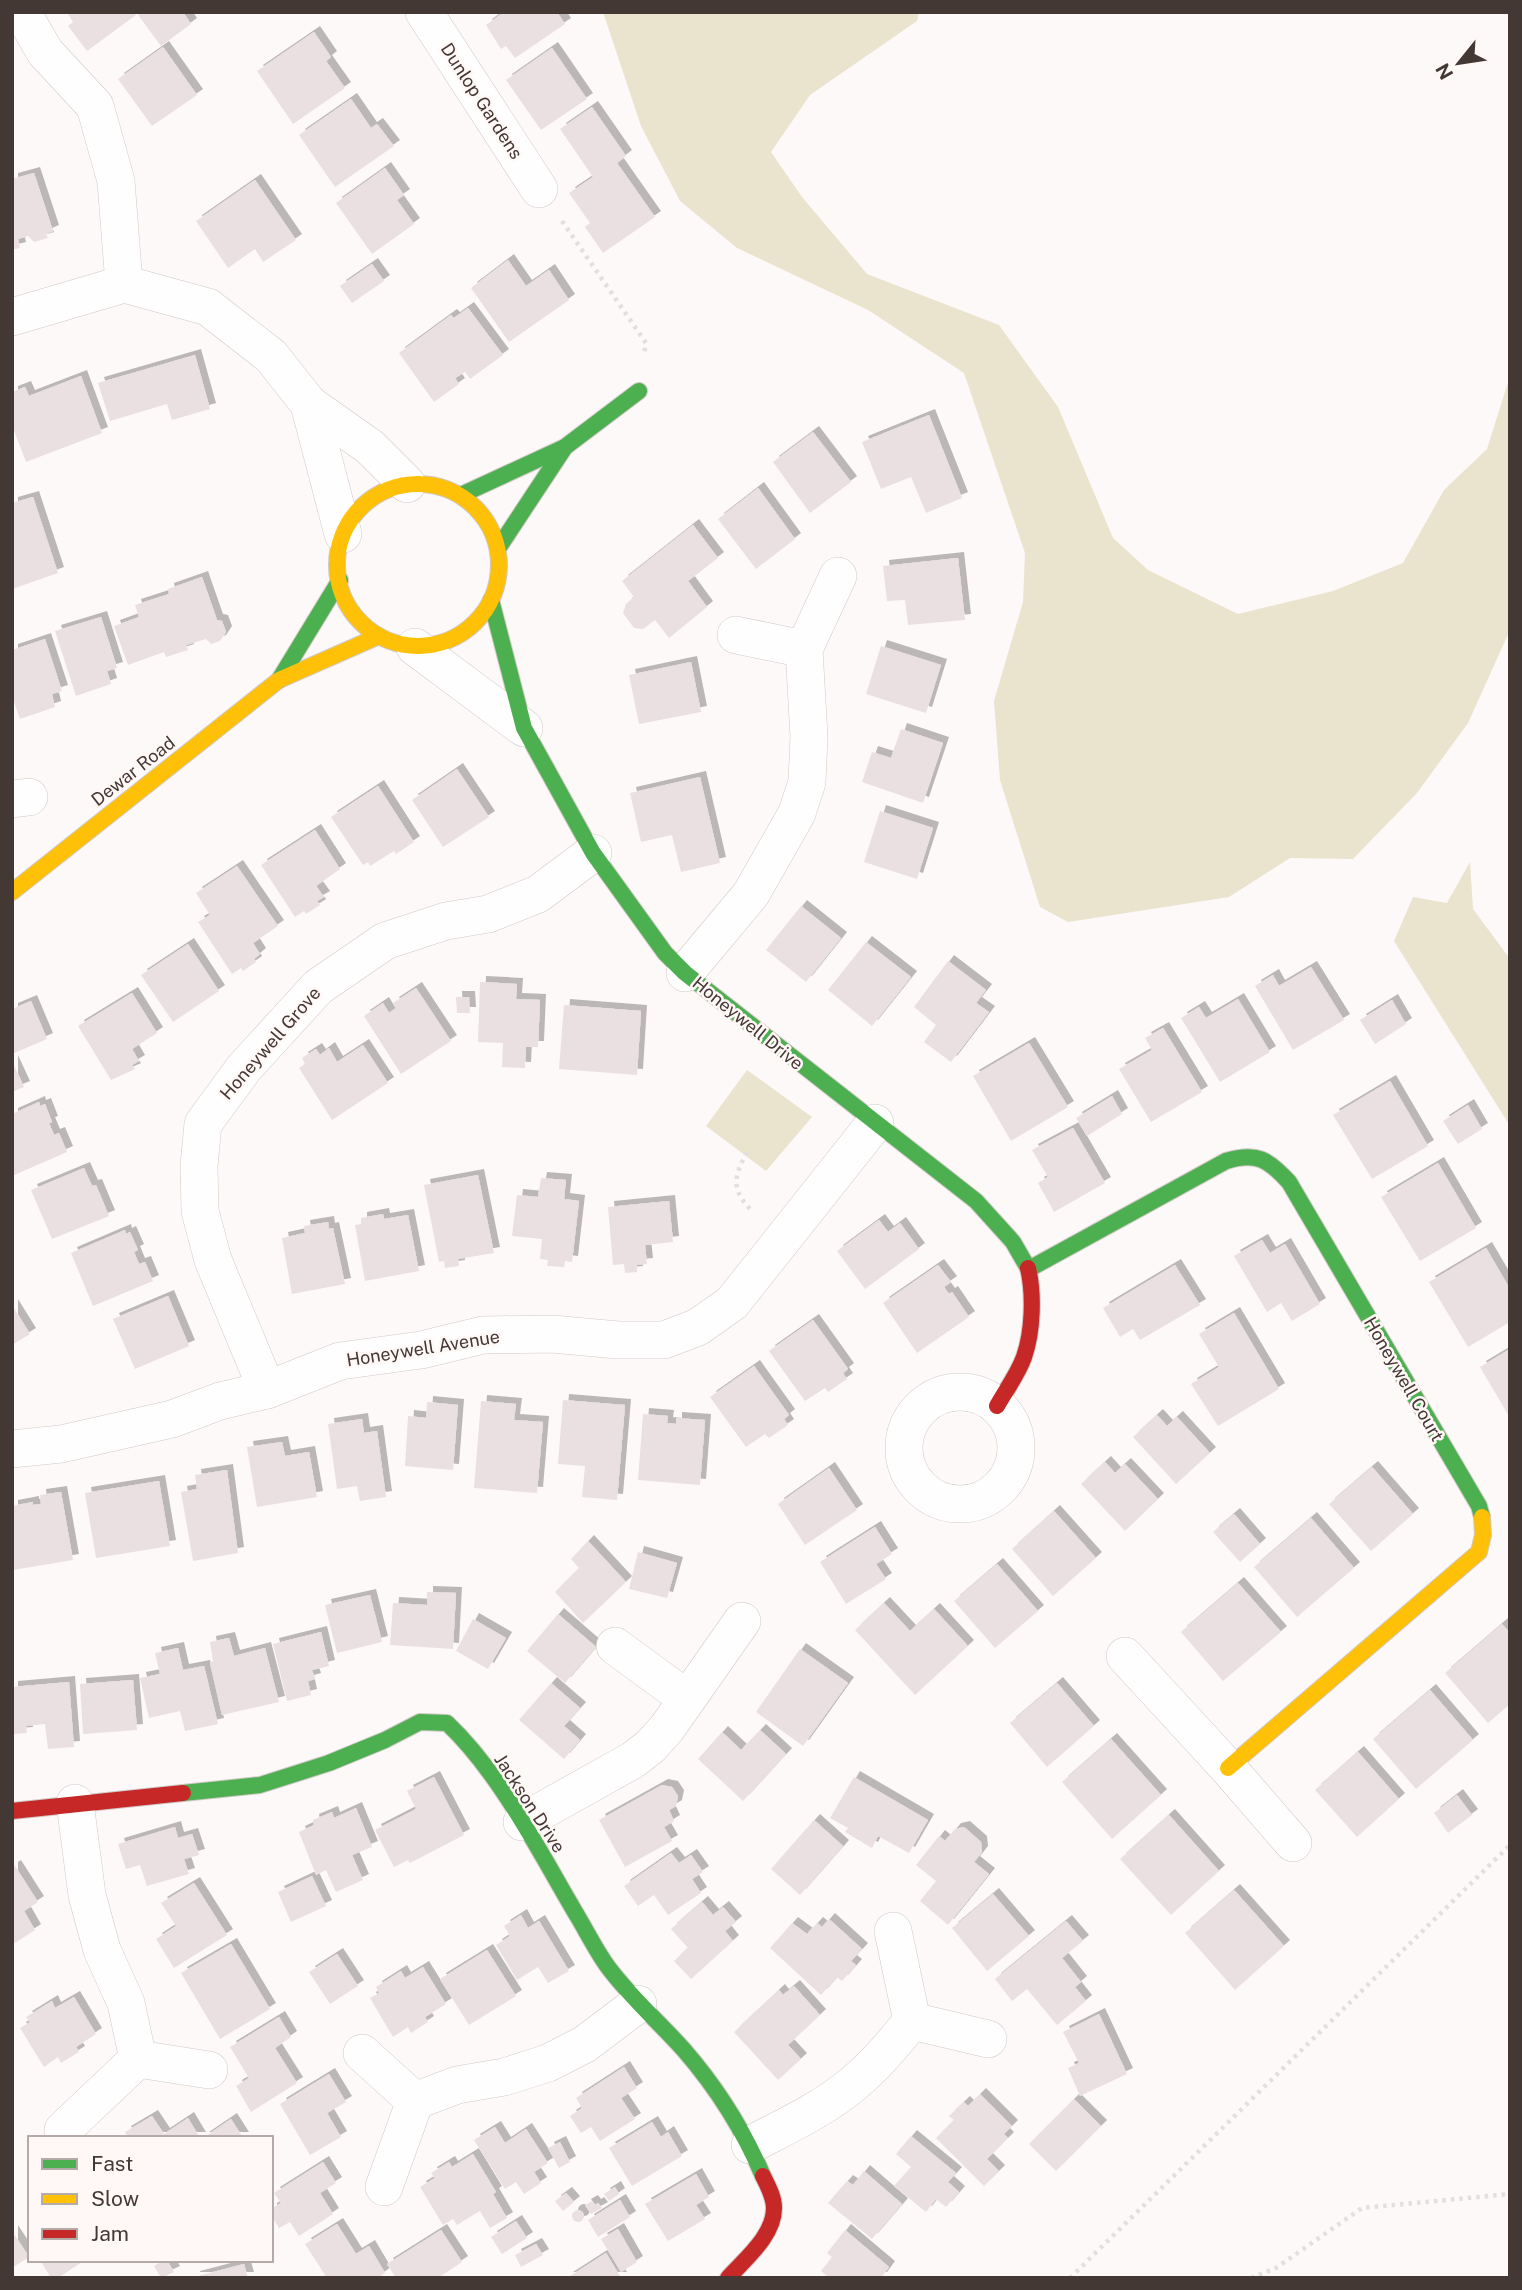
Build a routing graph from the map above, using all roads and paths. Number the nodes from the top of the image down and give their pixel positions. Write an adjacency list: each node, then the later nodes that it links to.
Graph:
1 (22, 12): 4 (street)
2 (424, 12): 3 (street, Dunlop Gardens)
3 (539, 189): 6 (path)
4 (124, 284): 5 (street); 7 (street)
5 (12, 317)
6 (639, 391): 8 (street)
7 (309, 404): 9 (street); 11 (street)
8 (565, 447): 10 (street); 12 (street)
9 (407, 484): 10 (street); 11 (street)
10 (461, 495): 12 (street)
11 (343, 534): 14 (street)
12 (499, 547): 15 (street)
13 (838, 576): 19 (street)
14 (340, 580): 17 (street); 20 (street, Dewar Road)
15 (491, 600): 18 (street); 21 (street, Honeywell Drive)
16 (736, 635): 19 (street)
17 (379, 636): 18 (street); 20 (street, Dewar Road)
18 (415, 647): 21 (street, Honeywell Drive)
19 (804, 649): 24 (street)
20 (279, 680): 23 (street, Dewar Road)
21 (524, 728): 22 (street, Honeywell Drive)
22 (593, 853): 24 (street, Honeywell Drive); 29 (street, Honeywell Grove)
23 (12, 892)
24 (685, 973): 25 (street, Honeywell Drive)
25 (875, 1123): 27 (street, Honeywell Avenue); 28 (street, Honeywell Drive)
26 (747, 1152): 27 (path)
27 (786, 1237): 29 (street, Honeywell Avenue)
28 (1028, 1269): 30 (street); 36 (street, Honeywell Court)
29 (267, 1390): 31 (street, Honeywell Avenue)
30 (997, 1406)
31 (12, 1449)
32 (742, 1621): 35 (street)
33 (615, 1646): 35 (street)
34 (1125, 1656): 36 (street)
35 (686, 1698): 39 (street)
36 (1228, 1768): 40 (street)
37 (75, 1803): 38 (street, Jackson Drive); 39 (street, Jackson Drive); 47 (street)
38 (12, 1811)
39 (522, 1822): 43 (street, Jackson Drive)
40 (1293, 1843)
41 (1510, 1845): 55 (path)
42 (893, 1931): 44 (street)
43 (638, 2004): 49 (street); 51 (street, Jackson Drive)
44 (912, 2021): 45 (street); 51 (street)
45 (988, 2039)
46 (362, 2053): 49 (street)
47 (138, 2059): 48 (street); 50 (street)
48 (209, 2070)
49 (415, 2101): 52 (street)
50 (63, 2130)
51 (750, 2145): 54 (street, Jackson Drive)
52 (384, 2187)
53 (1510, 2194): 56 (path)
54 (728, 2278)
55 (1070, 2278)
56 (1251, 2278)

